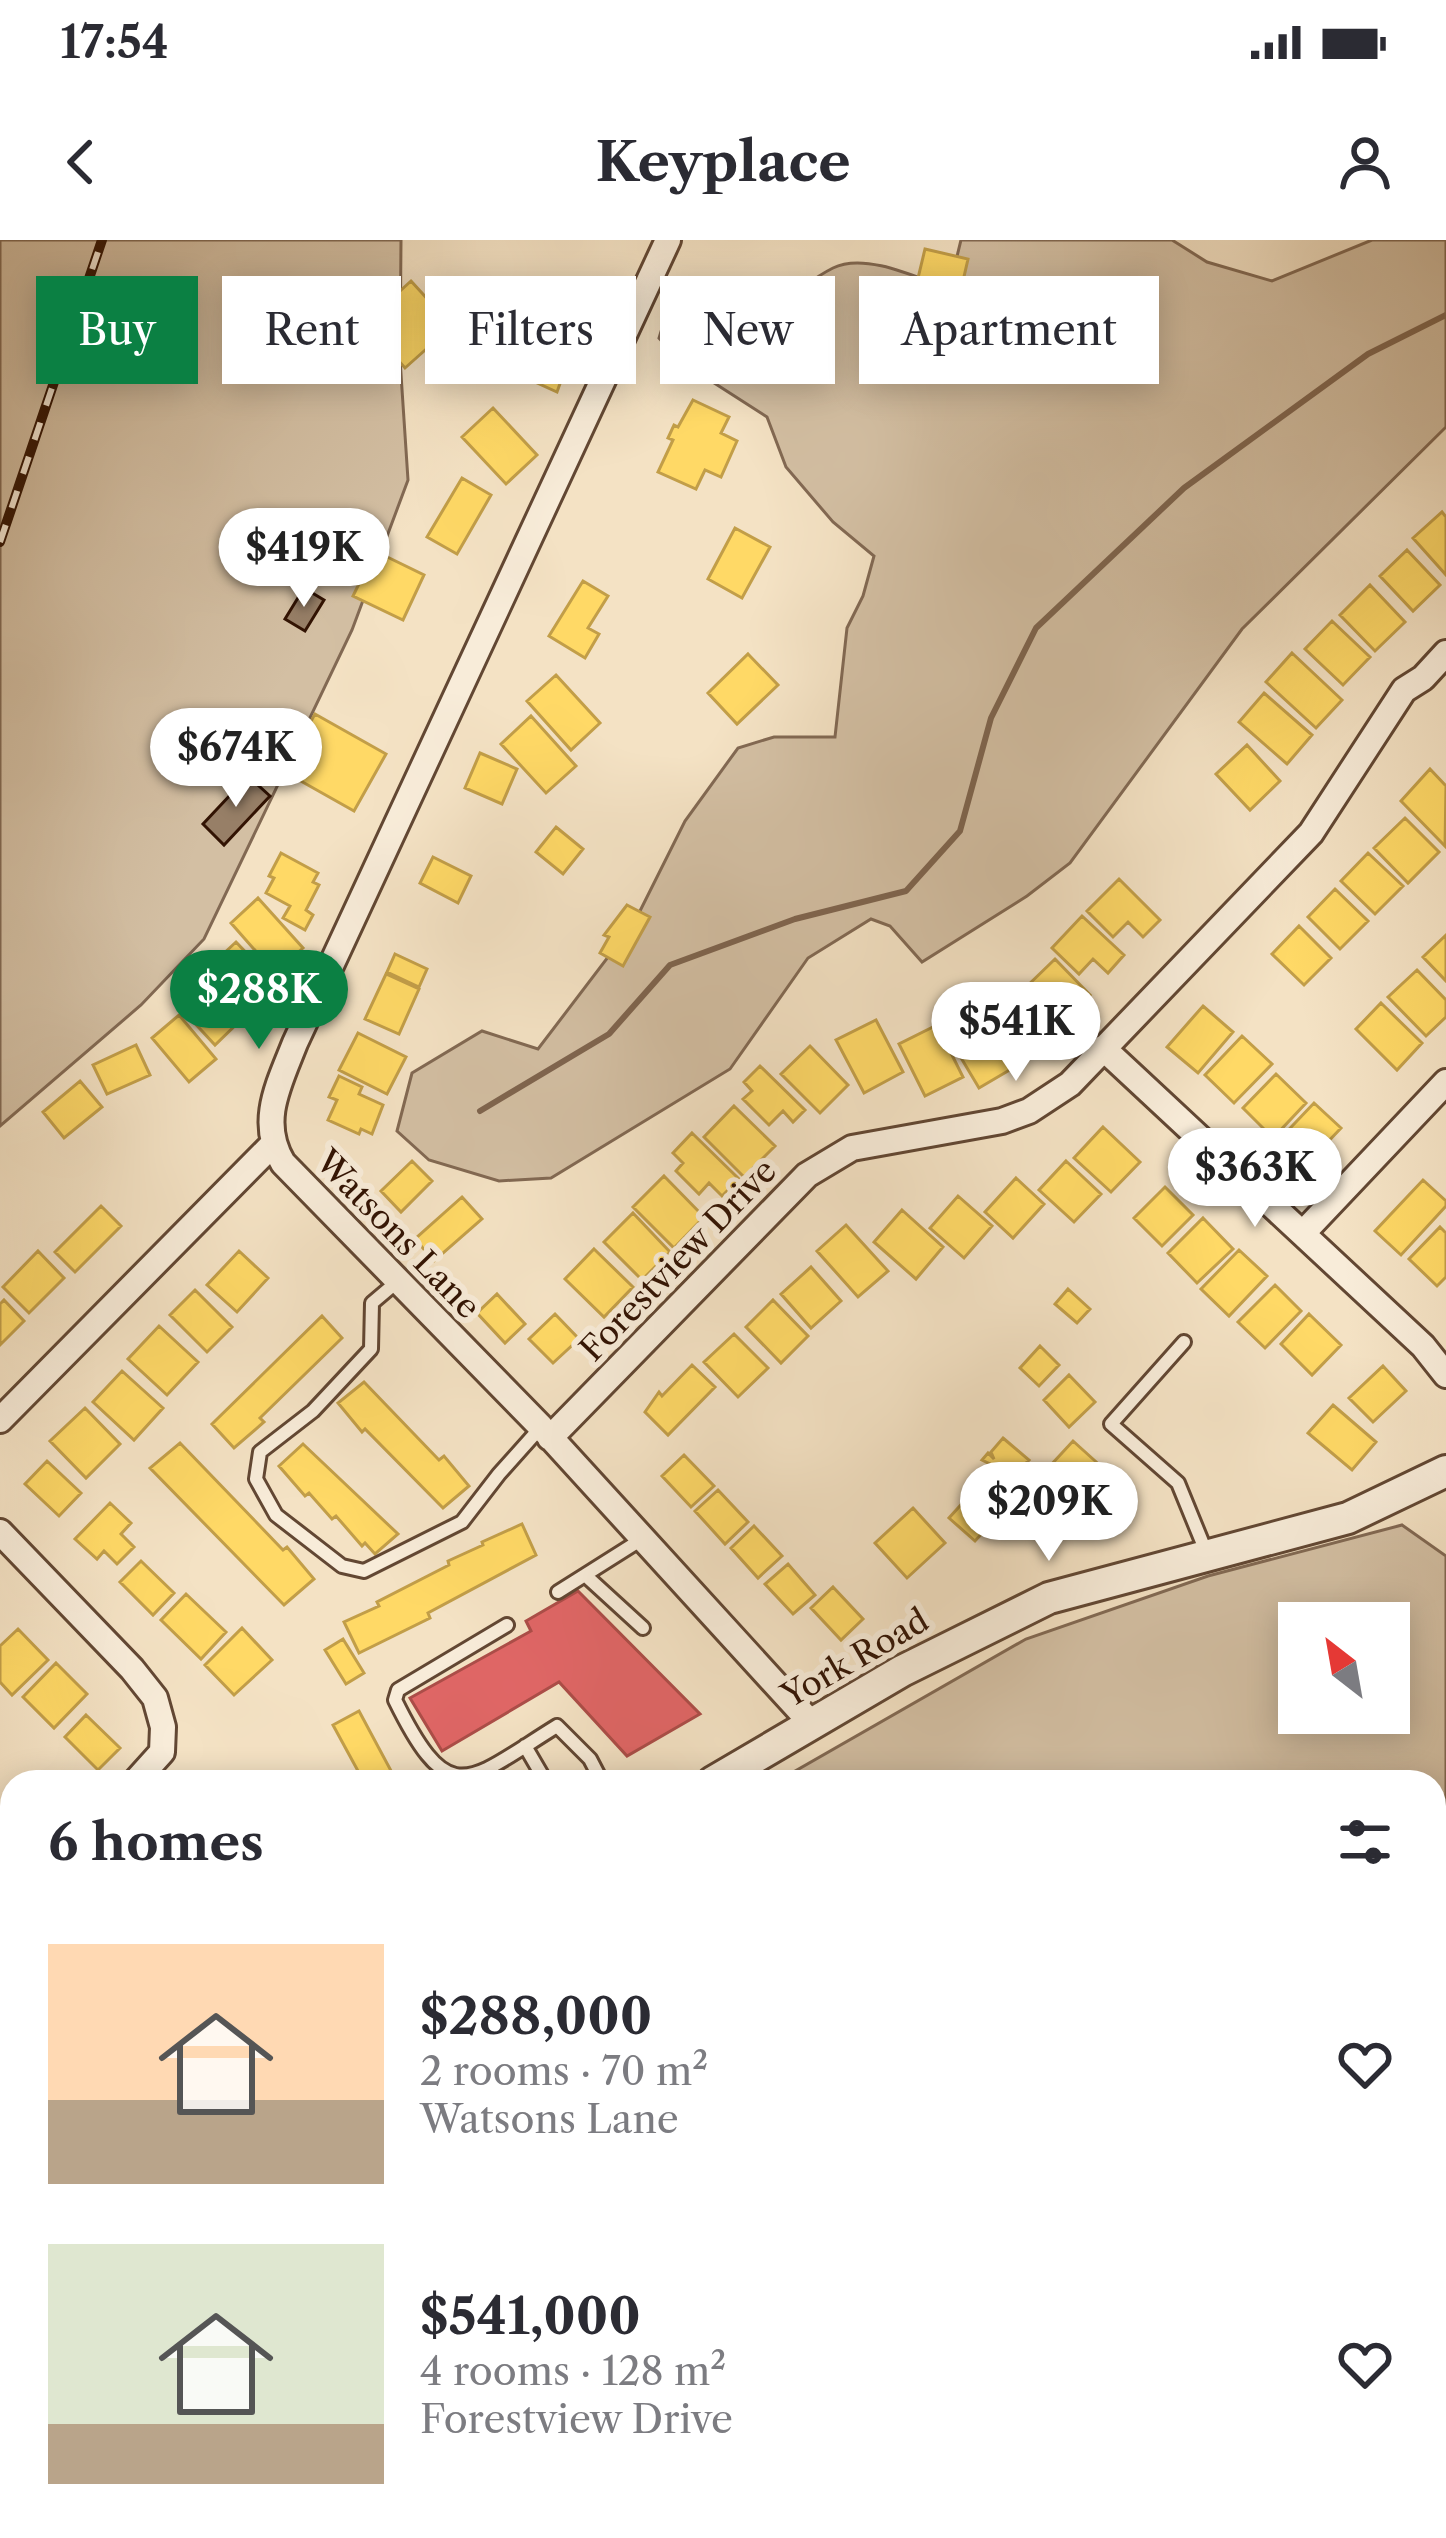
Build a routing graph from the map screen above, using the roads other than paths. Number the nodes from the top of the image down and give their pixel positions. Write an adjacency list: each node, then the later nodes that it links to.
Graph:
1 (668, 240): 5 (street, Watsons Lane)
2 (1446, 652): 3 (street, Forestview Drive)
3 (1103, 1048): 6 (street); 11 (street, Forestview Drive)
4 (1446, 1082): 6 (street)
5 (272, 1145): 7 (street, Watsons Lane); 10 (street)
6 (1303, 1233): 9 (street)
7 (398, 1281): 11 (street, Watsons Lane); 11 (lane)
8 (1184, 1342): 15 (lane)
9 (1446, 1375)
10 (0, 1420)
11 (545, 1433): 14 (street, Watsons Lane)
12 (1446, 1471): 15 (street, York Road)
13 (0, 1532): 22 (street)
14 (643, 1538): 16 (lane); 20 (street, Watsons Lane)
15 (1208, 1555): 20 (street, York Road)
16 (585, 1575): 17 (lane); 19 (lane)
17 (558, 1592)
18 (507, 1625): 23 (lane)
19 (643, 1628)
20 (812, 1724): 27 (street, York Road)
21 (525, 1746): 24 (lane); 25 (lane); 26 (lane)
22 (146, 1770)
23 (443, 1770)
24 (489, 1770)
25 (539, 1770)
26 (596, 1770)
27 (733, 1770)

